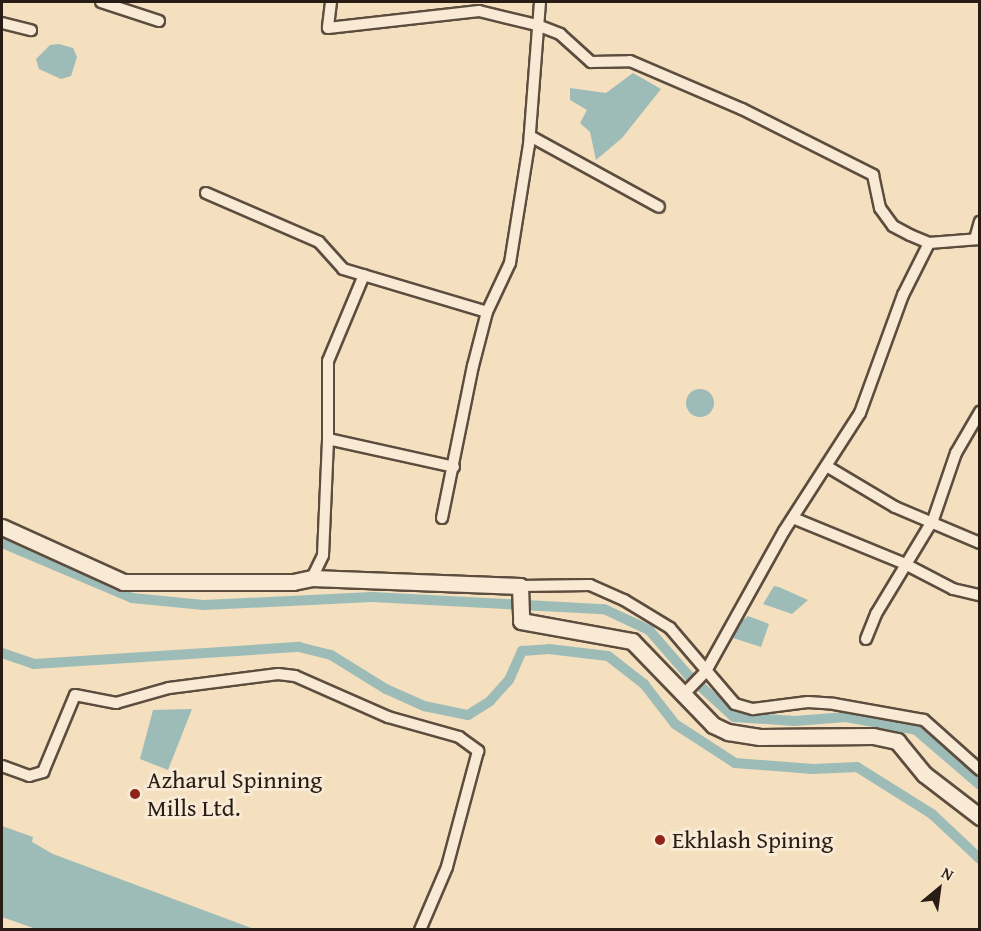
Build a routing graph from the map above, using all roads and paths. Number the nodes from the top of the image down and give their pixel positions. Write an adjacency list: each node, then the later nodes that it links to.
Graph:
1 (101, 2): 4 (street)
2 (331, 2): 6 (street)
3 (540, 2): 6 (street)
4 (159, 21)
5 (2, 23): 7 (street)
6 (537, 25): 8 (street); 13 (street)
7 (31, 30)
8 (530, 136): 10 (street); 15 (street)
9 (206, 193): 14 (street)
10 (659, 207)
11 (980, 222): 12 (street)
12 (977, 239): 13 (street)
13 (929, 243): 19 (street)
14 (364, 275): 15 (street); 17 (street)
15 (487, 312): 18 (street)
16 (980, 412): 22 (street)
17 (328, 439): 18 (street); 26 (street)
18 (454, 467): 20 (street)
19 (828, 467): 21 (street); 22 (street)
20 (442, 518)
21 (793, 518): 25 (street); 30 (street)
22 (933, 520): 24 (street); 25 (street)
23 (2, 527): 26 (street)
24 (980, 543)
25 (905, 564): 28 (street); 29 (street)
26 (312, 578): 27 (street)
27 (520, 586): 30 (street); 31 (street)
28 (980, 595)
29 (866, 639)
30 (705, 673): 31 (street); 33 (street)
31 (684, 694): 34 (street)
32 (2, 766): 35 (street)
33 (980, 770)
34 (980, 817)
35 (420, 930)

